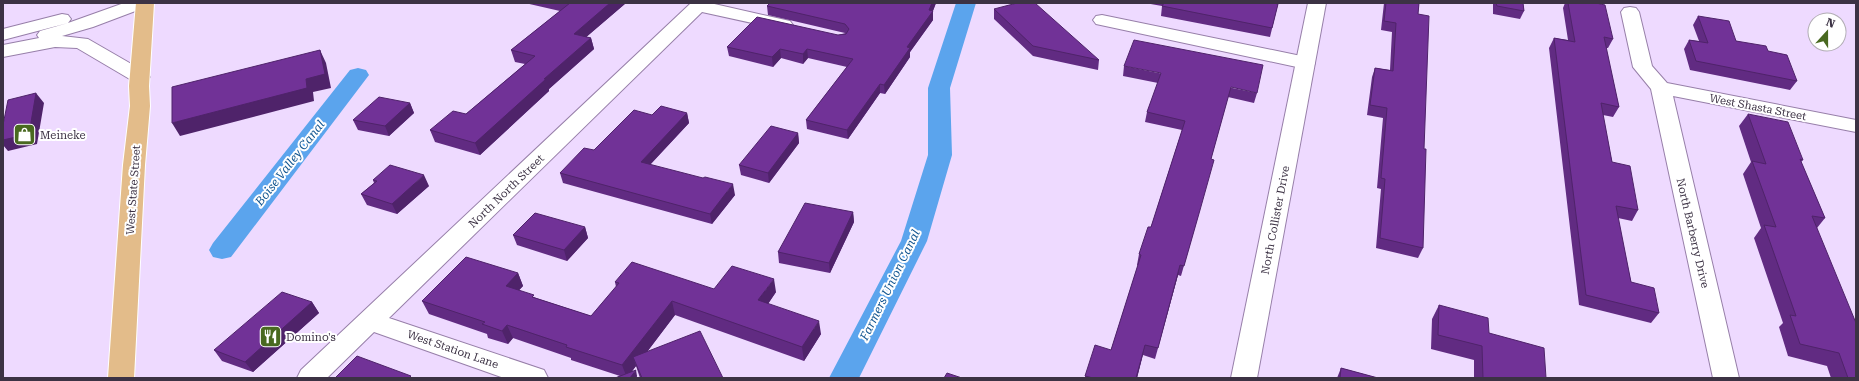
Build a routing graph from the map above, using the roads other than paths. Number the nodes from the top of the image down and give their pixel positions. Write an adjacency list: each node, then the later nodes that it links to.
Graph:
1 (135, 3): 9 (street)
2 (140, 3): 10 (street)
3 (145, 3): 13 (main road, West State Street)
4 (1317, 3): 12 (street, North Collister Drive)
5 (700, 4): 8 (street); 16 (street, North North Street)
6 (1630, 12): 14 (street)
7 (1102, 20): 12 (street)
8 (802, 30)
9 (3, 35)
10 (3, 48)
11 (3, 51): 13 (street)
12 (1306, 63): 20 (street, North Collister Drive)
13 (140, 77): 17 (main road, West State Street)
14 (1661, 88): 15 (street, West Shasta Street); 21 (street, North Barberry Drive)
15 (1856, 126)
16 (370, 321): 18 (street, North North Street); 19 (street, West Station Lane)
17 (121, 378)
18 (310, 378)
19 (535, 378)
20 (1244, 378)
21 (1726, 378)

